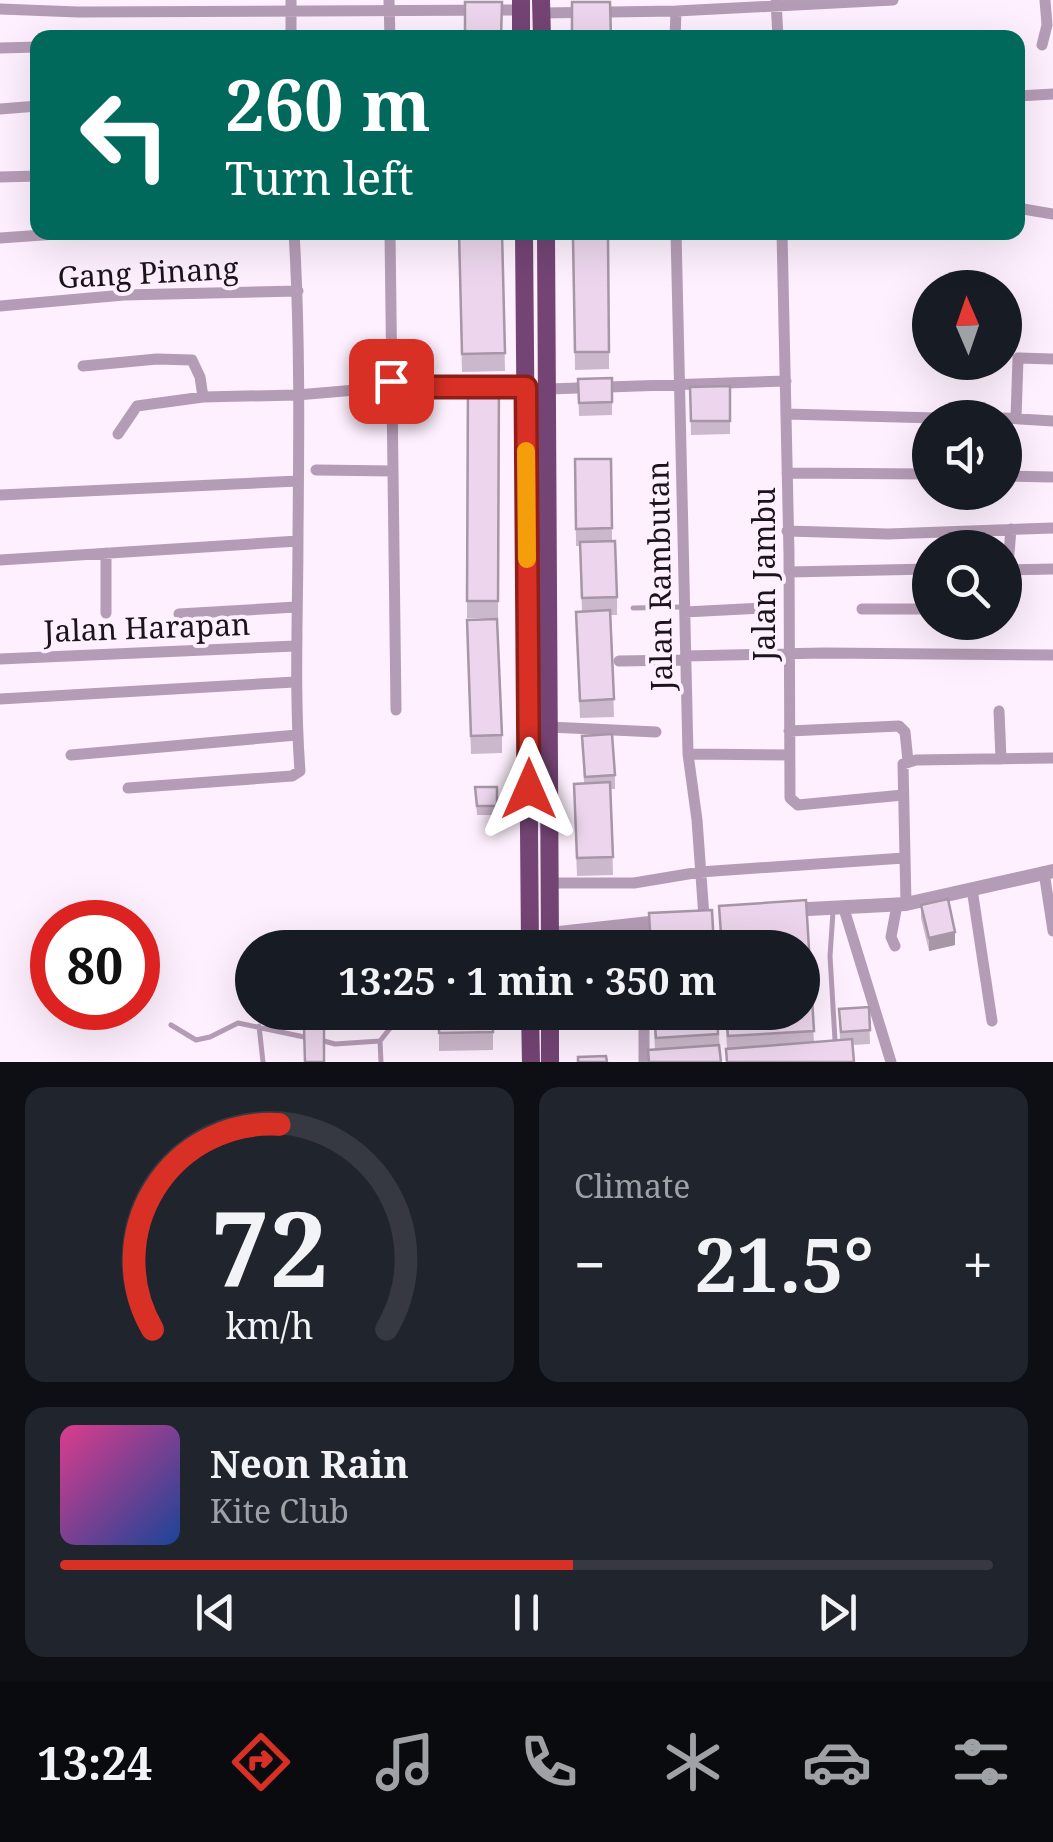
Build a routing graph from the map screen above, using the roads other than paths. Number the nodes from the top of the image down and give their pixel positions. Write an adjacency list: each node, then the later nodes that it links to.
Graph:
1 (893, 0): 3 (street)
2 (1046, 0): 13 (street)
3 (776, 3): 9 (street); 12 (street)
4 (291, 4): 6 (street); 8 (street); 10 (street)
5 (521, 5): 6 (street)
6 (389, 6)
7 (542, 6): 9 (street)
8 (0, 9)
9 (676, 12): 11 (street)
10 (291, 30)
11 (676, 30)
12 (778, 30)
13 (1042, 45)
14 (30, 47): 15 (street)
15 (0, 48)
16 (1053, 94): 17 (street)
17 (1025, 96)
18 (30, 107): 19 (street)
19 (0, 110)
20 (30, 176): 21 (street)
21 (0, 177)
22 (1025, 209): 23 (street)
23 (1053, 214)
24 (30, 236): 25 (street)
25 (0, 238)
26 (295, 240): 32 (street)
27 (390, 240): 39 (street)
28 (524, 240): 40 (highway)
29 (546, 240): 41 (highway)
30 (676, 240): 38 (street, Jalan Rambutan)
31 (782, 240): 37 (street, Jalan Jambu)
32 (298, 291): 33 (street, Gang Pinang); 42 (street)
33 (0, 306)
34 (1022, 358): 35 (street)
35 (1053, 359)
36 (83, 366): 43 (street)
37 (786, 382): 38 (street); 44 (street, Jalan Jambu)
38 (679, 384): 41 (street); 70 (street, Jalan Rambutan)
39 (391, 387): 40 (street); 42 (street); 50 (street)
40 (526, 387): 82 (highway)
41 (548, 389): 83 (highway)
42 (297, 395): 43 (street); 55 (street)
43 (204, 397): 48 (street)
44 (786, 414): 45 (street); 51 (street, Jalan Jambu)
45 (912, 417)
46 (1022, 419): 47 (street)
47 (1053, 421)
48 (118, 434)
49 (316, 470): 50 (street)
50 (393, 471): 85 (street)
51 (787, 473): 52 (street); 59 (street, Jalan Jambu)
52 (912, 474)
53 (1022, 476): 54 (street)
54 (1051, 477)
55 (298, 482): 56 (street); 60 (street)
56 (0, 495)
57 (1053, 528): 58 (street)
58 (1011, 529): 59 (street)
59 (788, 531): 66 (street, Jalan Jambu)
60 (298, 541): 61 (street); 67 (street)
61 (106, 553): 62 (street); 73 (street)
62 (0, 560)
63 (1022, 568): 65 (street)
64 (912, 569): 66 (street)
65 (1053, 569)
66 (789, 572): 76 (street, Jalan Jambu)
67 (296, 608): 74 (street); 75 (street)
68 (633, 608): 70 (lane)
69 (763, 608): 70 (street)
70 (685, 609): 78 (street, Jalan Rambutan)
71 (862, 609): 72 (street)
72 (912, 609)
73 (106, 612)
74 (179, 614)
75 (295, 646): 79 (street, Jalan Harapan); 81 (street)
76 (789, 655): 77 (street); 78 (street); 88 (street, Jalan Jambu)
77 (1053, 655)
78 (685, 658): 80 (street); 91 (street, Jalan Rambutan)
79 (0, 659)
80 (619, 661)
81 (295, 682): 84 (street, Jalan Harapan); 90 (street)
82 (528, 686): 83 (highway); 109 (highway)
83 (550, 686): 87 (highway)
84 (0, 699)
85 (396, 710)
86 (999, 711): 95 (street)
87 (549, 728): 89 (street); 102 (highway)
88 (789, 731): 92 (street, Jalan Jambu); 96 (street)
89 (656, 732)
90 (297, 734): 93 (street); 97 (street)
91 (688, 754): 92 (street); 100 (street, Jalan Rambutan)
92 (789, 755): 98 (street, Jalan Jambu)
93 (70, 756)
94 (1053, 758): 95 (street)
95 (1001, 759): 96 (street)
96 (908, 761): 98 (street)
97 (128, 788)
98 (902, 794): 99 (street)
99 (904, 858): 100 (street); 104 (street)
100 (700, 872): 102 (street); 107 (street, Jalan Rambutan)
101 (1048, 872): 103 (street); 113 (street)
102 (550, 883): 110 (highway)
103 (972, 889): 104 (street); 115 (street)
104 (902, 905): 105 (street); 114 (street)
105 (839, 909): 106 (street); 124 (lane); 131 (street)
106 (768, 911)
107 (712, 916): 108 (street)
108 (644, 923): 111 (street); 112 (street)
109 (530, 930)
110 (550, 930)
111 (607, 930)
112 (644, 930)
113 (1053, 931)
114 (896, 946)
115 (992, 1021)
116 (235, 1024): 117 (lane)
117 (171, 1025)
118 (259, 1030): 126 (lane)
119 (276, 1030): 125 (lane)
120 (389, 1030): 125 (lane)
121 (530, 1030): 128 (highway)
122 (550, 1030): 129 (highway)
123 (644, 1030): 130 (street)
124 (835, 1040)
125 (380, 1041): 127 (lane)
126 (263, 1062)
127 (382, 1062)
128 (531, 1062)
129 (550, 1062)
130 (644, 1062)
131 (891, 1062)

